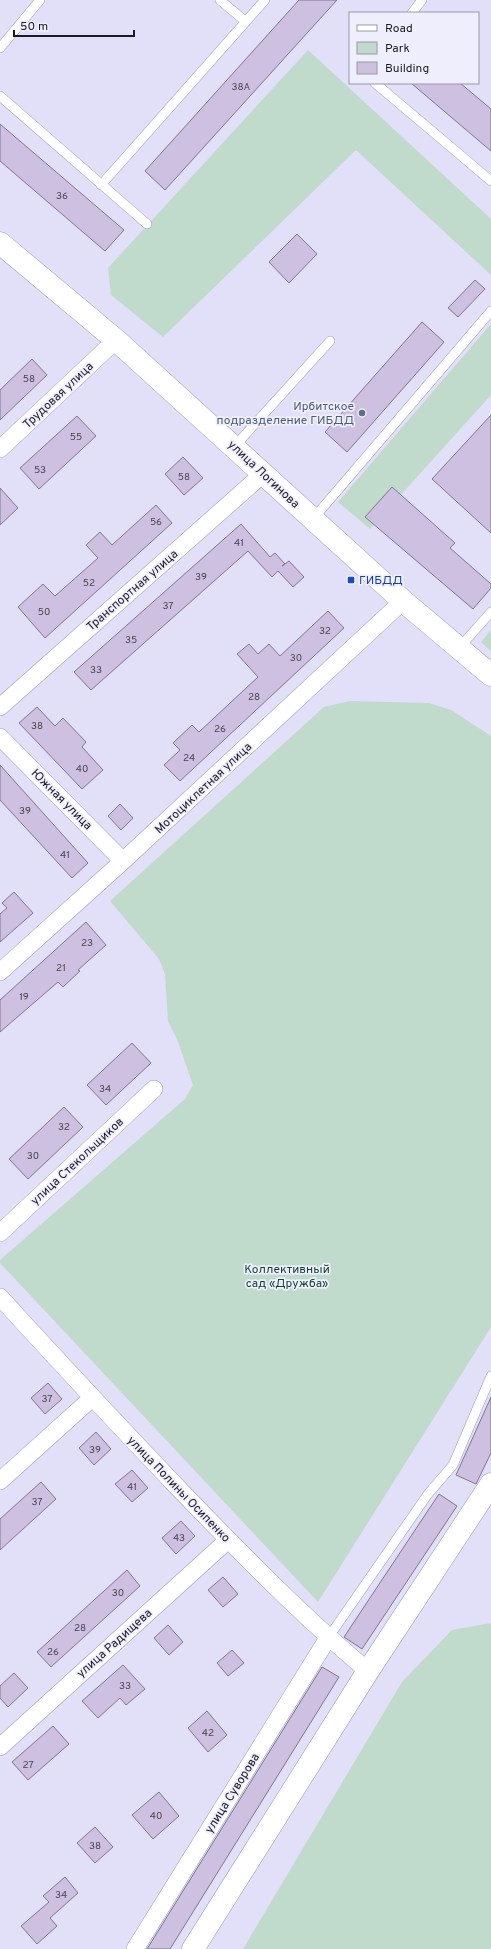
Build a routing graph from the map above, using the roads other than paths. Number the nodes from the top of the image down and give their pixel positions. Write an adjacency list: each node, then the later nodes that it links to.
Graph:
1 (40, 0): 7 (lane)
2 (220, 0): 6 (lane)
3 (265, 0): 6 (lane)
4 (422, 0): 5 (lane)
5 (413, 12)
6 (245, 21): 11 (lane)
7 (0, 48)
8 (376, 84): 10 (lane)
9 (0, 96): 11 (lane)
10 (491, 181)
11 (101, 185): 12 (lane)
12 (147, 224)
13 (0, 243): 15 (street, улица Логинова)
14 (491, 312): 20 (lane)
15 (116, 340): 17 (street, улица Логинова); 18 (street, Трудовая улица)
16 (330, 341): 17 (lane)
17 (234, 447): 19 (street, улица Логинова)
18 (0, 449)
19 (264, 473): 20 (street, улица Логинова); 25 (street, Транспортная улица)
20 (313, 519): 21 (street, улица Логинова)
21 (404, 601): 23 (street, улица Логинова); 27 (street, Мотоциклетная улица)
22 (491, 612): 23 (lane)
23 (460, 648): 24 (street, улица Логинова)
24 (491, 675)
25 (0, 707)
26 (0, 737): 27 (street, Южная улица)
27 (123, 861): 28 (street, Мотоциклетная улица)
28 (0, 972)
29 (154, 1088): 30 (street, улица Стекольщиков)
30 (0, 1233)
31 (0, 1297): 33 (street, улица Полины Осипенко)
32 (491, 1376): 37 (lane)
33 (92, 1398): 34 (street); 36 (street, улица Полины Осипенко)
34 (0, 1481)
35 (490, 1488): 38 (street)
36 (228, 1540): 37 (street, улица Полины Осипенко); 39 (street, улица Радищева)
37 (328, 1638): 38 (street, улица Полины Осипенко); 40 (street, улица Суворова)
38 (368, 1671): 41 (street)
39 (0, 1747)
40 (135, 1949)
41 (193, 1949)

